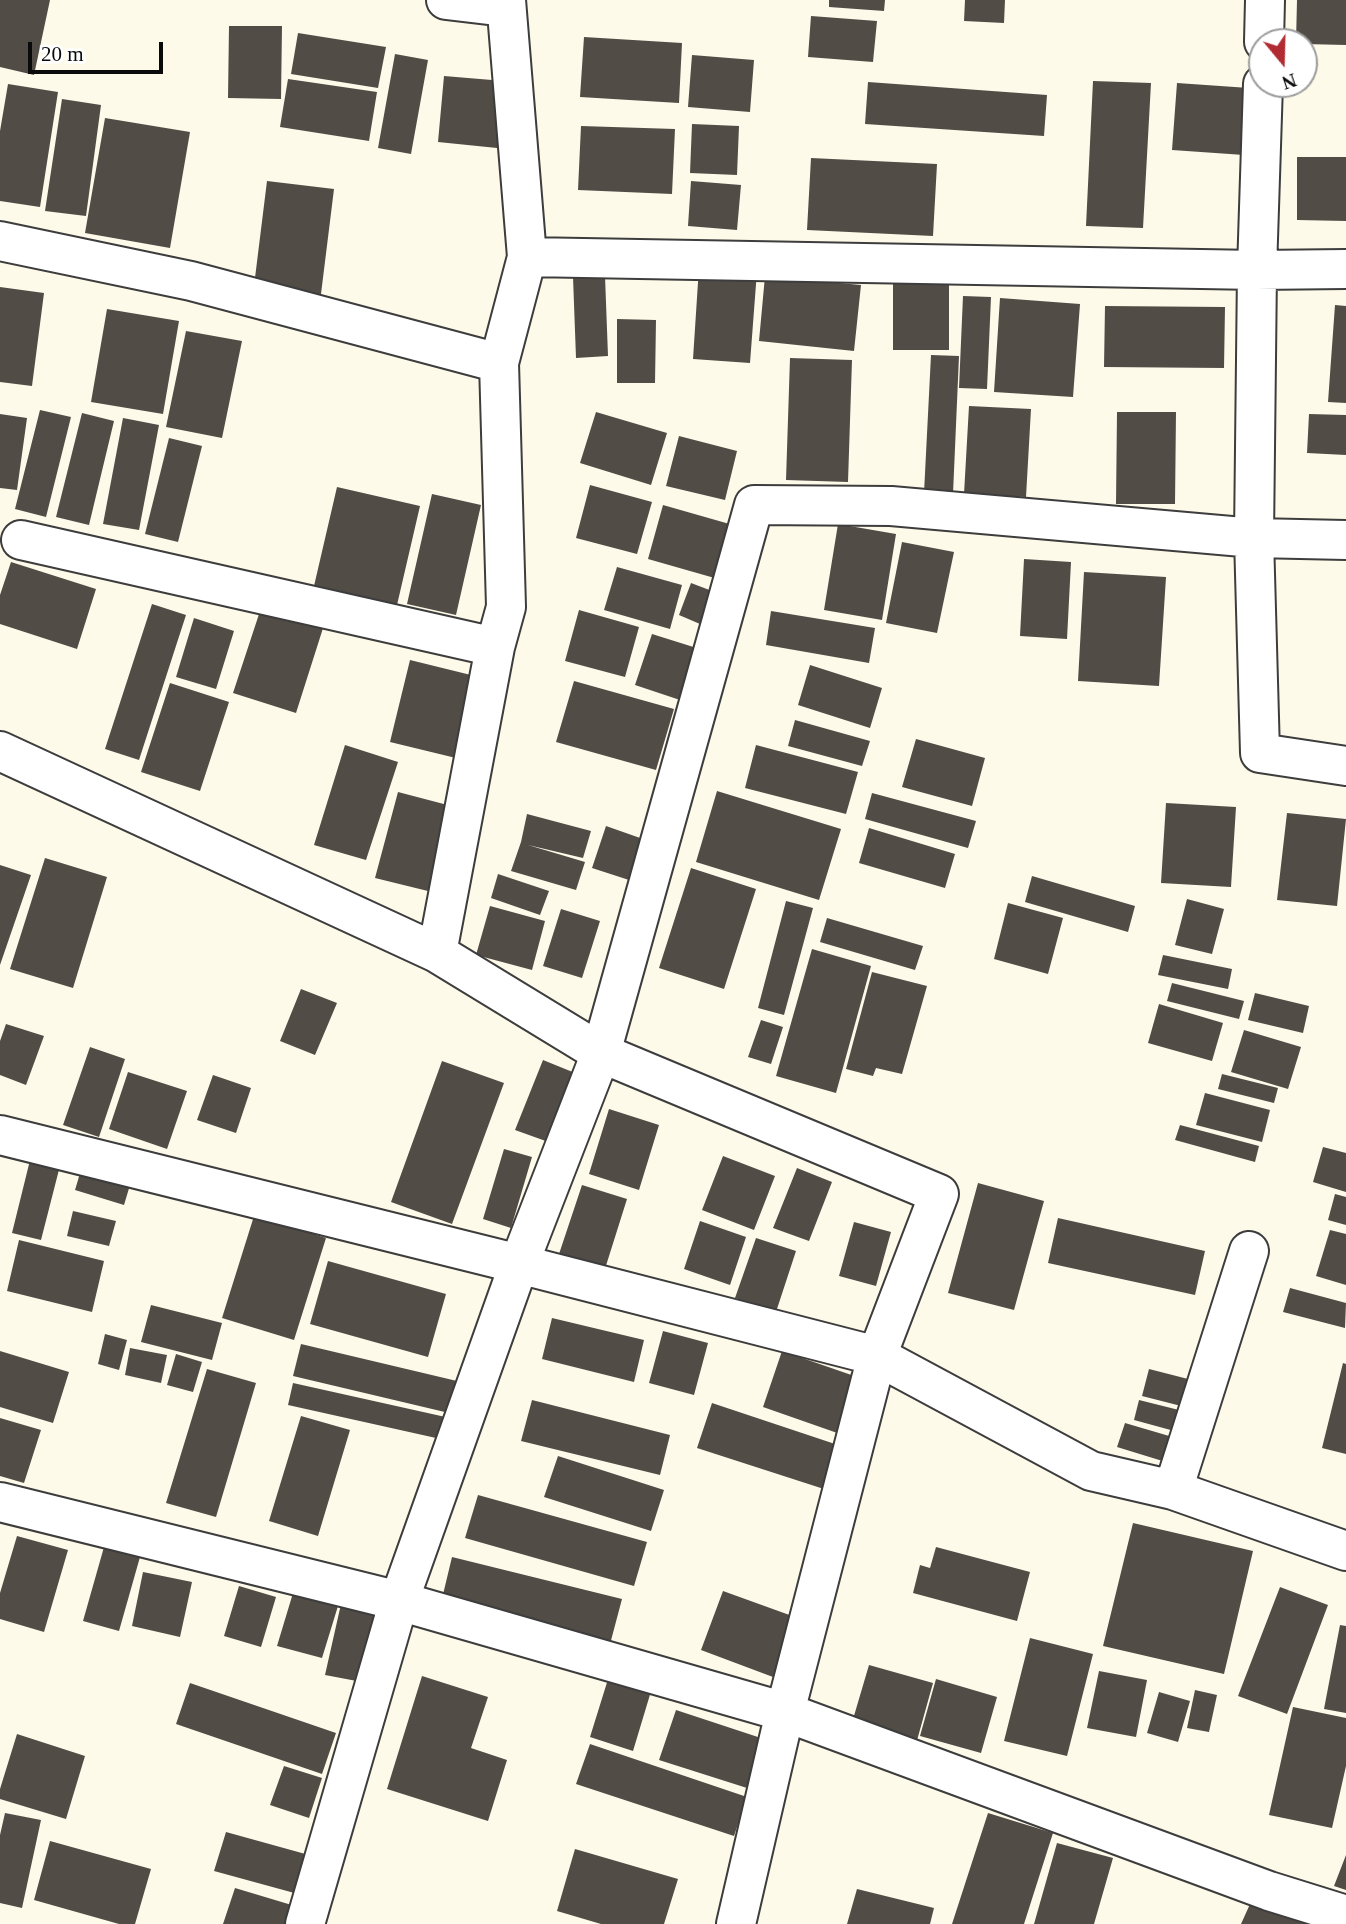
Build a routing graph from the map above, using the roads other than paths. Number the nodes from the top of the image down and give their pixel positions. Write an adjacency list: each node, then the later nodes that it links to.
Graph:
1 (446, 0): 3 (street)
2 (1265, 0): 4 (street)
3 (506, 4): 7 (street)
4 (1264, 28)
5 (1263, 98): 9 (street)
6 (0, 241): 10 (street)
7 (527, 257): 9 (street); 10 (street)
8 (1346, 269): 9 (street)
9 (1257, 270): 11 (street)
10 (499, 363): 14 (street)
11 (1254, 538): 13 (street); 16 (street); 18 (street)
12 (21, 540): 14 (street)
13 (1346, 540)
14 (495, 647): 17 (street)
15 (0, 751): 17 (street)
16 (1346, 766)
17 (437, 953): 18 (street)
18 (600, 1053): 21 (street); 22 (street)
19 (0, 1135): 21 (street)
20 (1249, 1251): 23 (street)
21 (519, 1264): 22 (street); 26 (street)
22 (877, 1356): 23 (street); 27 (street)
23 (1174, 1490): 25 (street)
24 (0, 1502): 26 (street)
25 (1346, 1551)
26 (398, 1601): 27 (street); 29 (street)
27 (785, 1713): 28 (street); 30 (street)
28 (1346, 1915)
29 (306, 1924)
30 (736, 1924)

